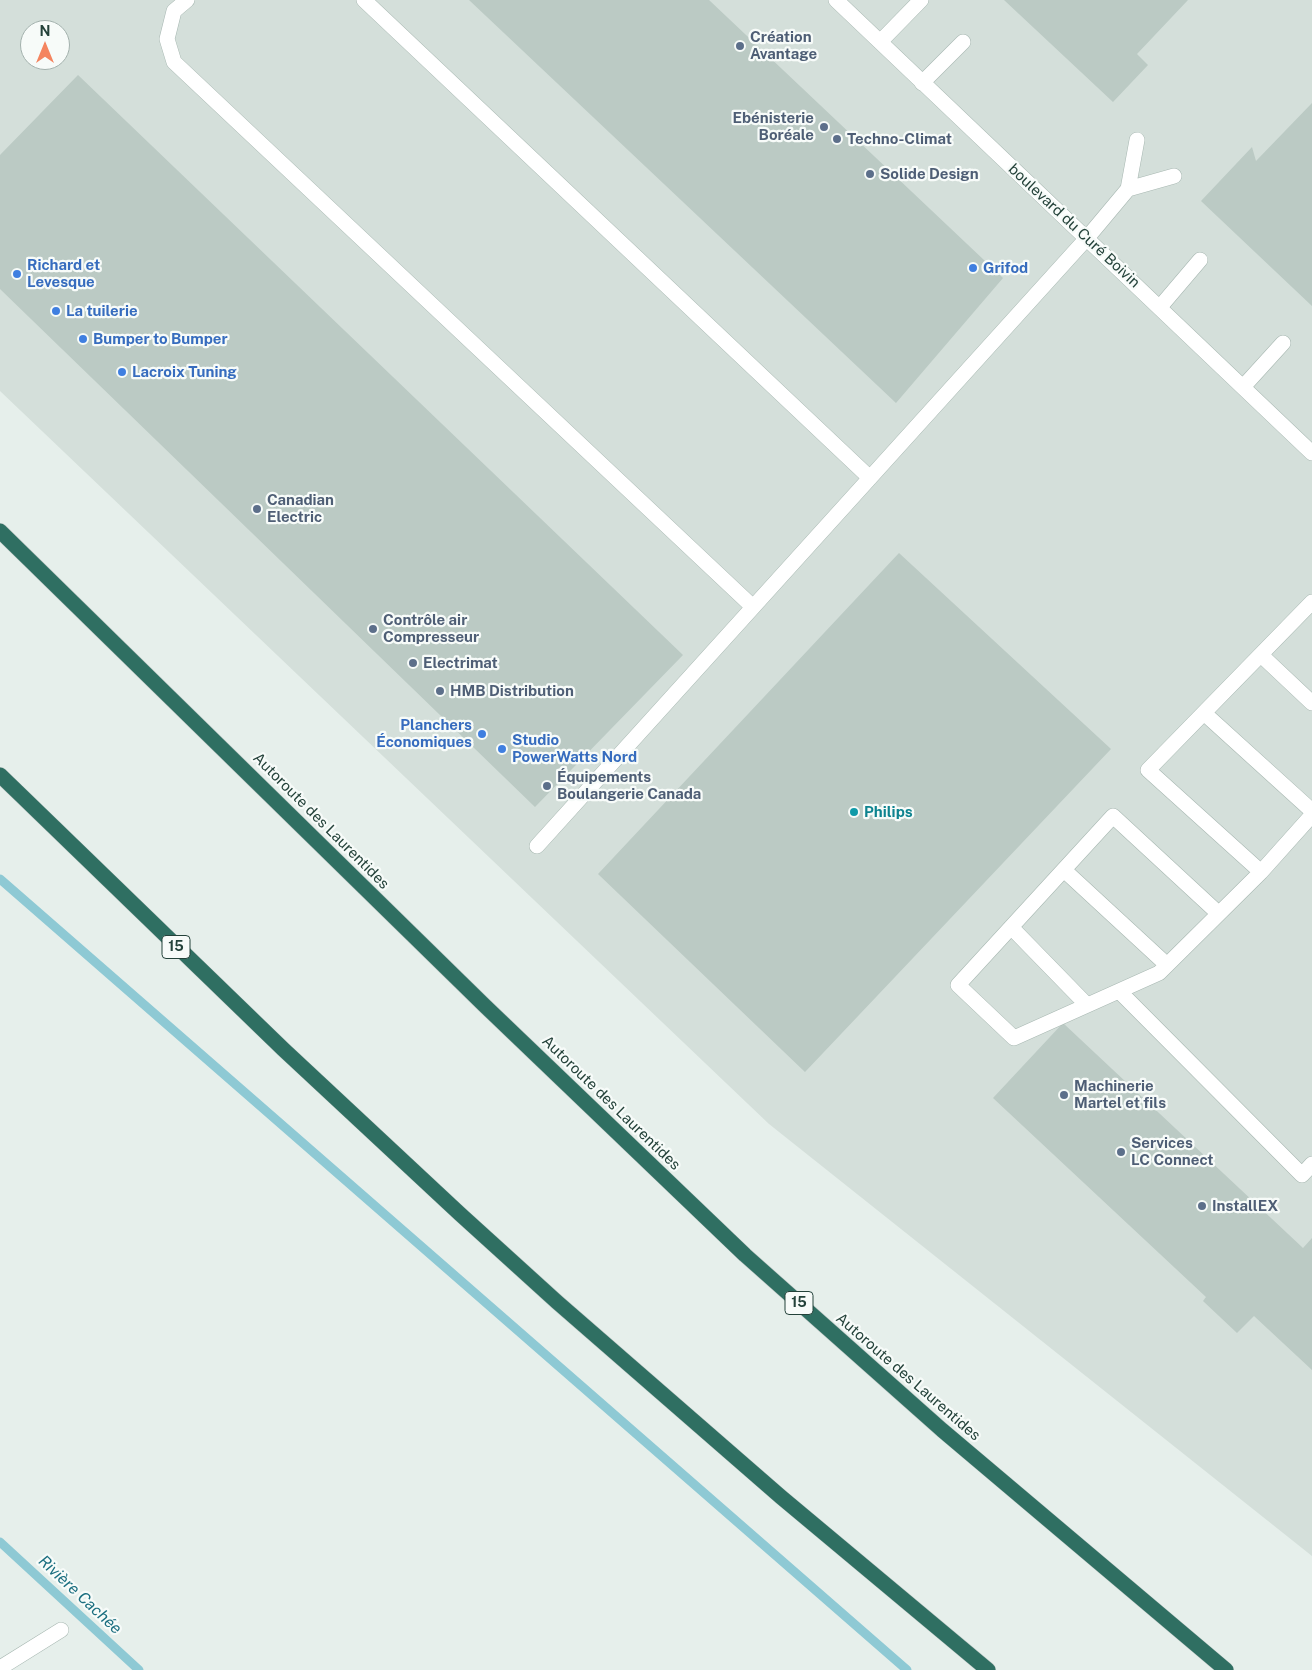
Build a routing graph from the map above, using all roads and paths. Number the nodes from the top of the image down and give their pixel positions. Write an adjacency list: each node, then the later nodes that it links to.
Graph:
1 (187, 0): 20 (street)
2 (364, 0): 17 (street)
3 (836, 0): 5 (street, boulevard du Curé Boivin)
4 (921, 0): 5 (street)
5 (880, 42): 7 (street, boulevard du Curé Boivin)
6 (963, 42): 7 (street)
7 (922, 83): 11 (street, boulevard du Curé Boivin)
8 (1137, 140): 10 (street)
9 (1174, 176): 10 (street)
10 (1128, 189): 11 (street)
11 (1087, 238): 13 (street, boulevard du Curé Boivin); 17 (street)
12 (1200, 260): 13 (street)
13 (1160, 307): 15 (street, boulevard du Curé Boivin)
14 (1283, 343): 15 (street)
15 (1244, 387): 16 (street, boulevard du Curé Boivin)
16 (1310, 447)
17 (870, 478): 20 (street)
18 (0, 531): 39 (highway, Autoroute des Laurentides / 15)
19 (1312, 602): 21 (street)
20 (753, 607): 27 (street)
21 (1261, 655): 22 (street); 23 (street)
22 (1312, 703)
23 (1204, 712): 25 (street); 29 (street)
24 (0, 775): 38 (highway, 15)
25 (1312, 810)
26 (1312, 816): 29 (street)
27 (537, 846)
28 (1064, 870): 30 (street); 31 (street); 32 (street)
29 (1261, 872): 30 (street)
30 (1218, 913): 32 (street)
31 (1011, 927): 34 (street); 34 (street)
32 (1167, 966): 33 (street)
33 (1119, 991): 34 (street); 35 (street)
34 (1087, 1005)
35 (1312, 1164)
36 (61, 1630): 37 (street)
37 (0, 1668)
38 (988, 1670)
39 (1226, 1670)

